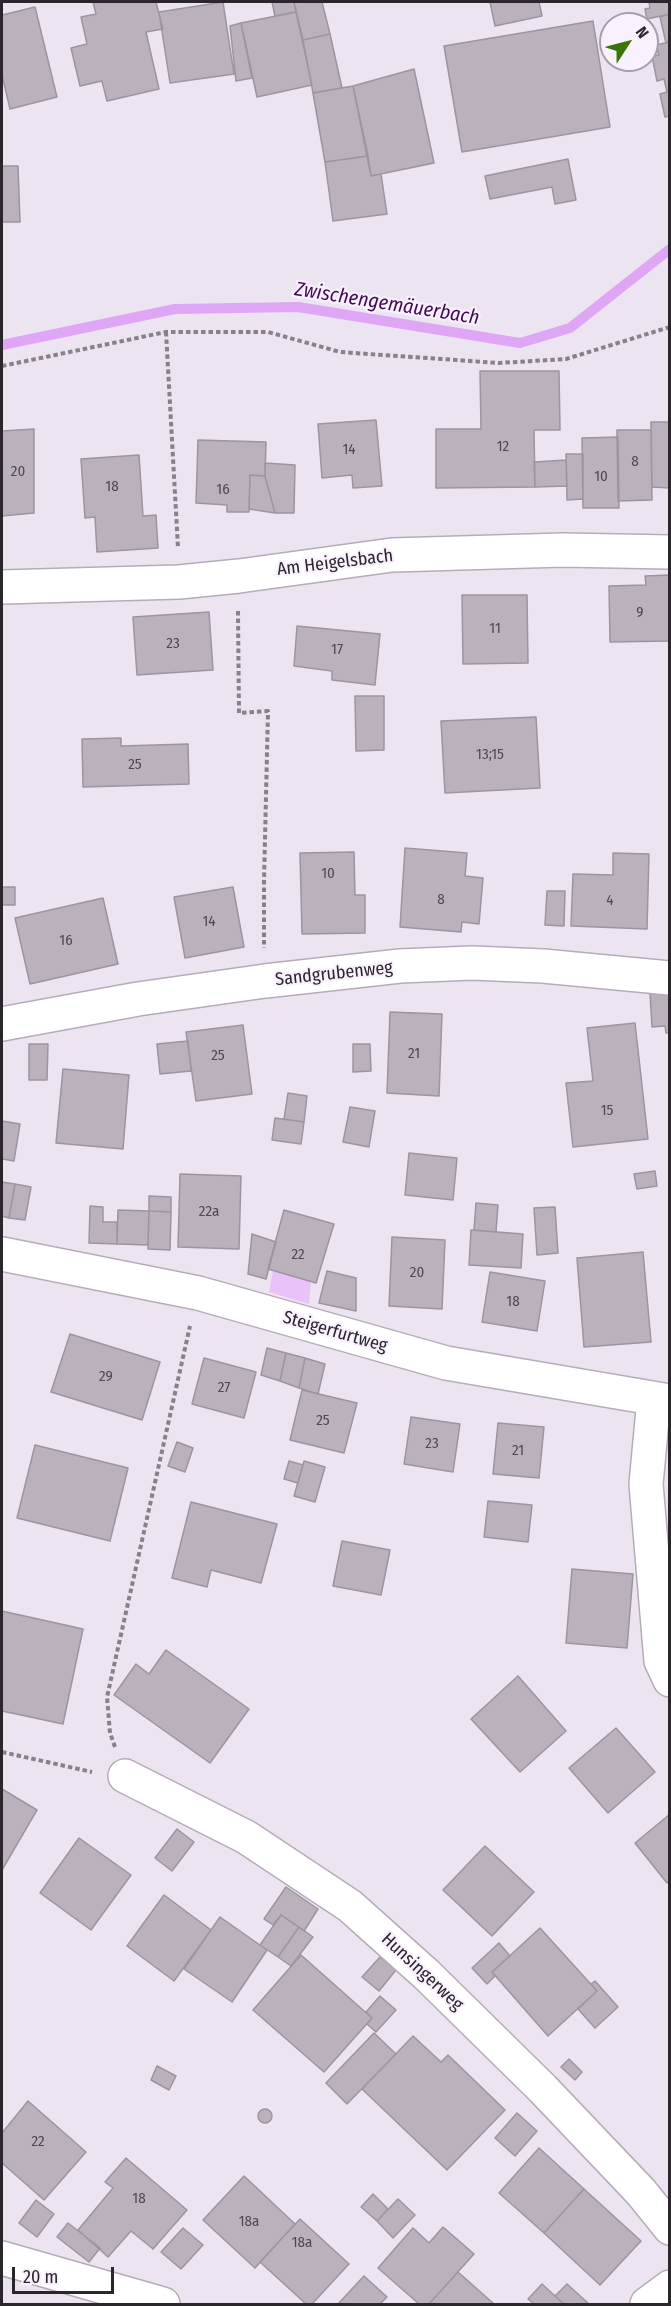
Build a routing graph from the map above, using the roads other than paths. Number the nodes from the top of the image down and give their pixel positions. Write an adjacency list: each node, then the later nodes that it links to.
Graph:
1 (669, 552): 2 (street, Am Heigelsbach)
2 (2, 587)
3 (669, 978): 4 (street, Sandgrubenweg)
4 (2, 1024)
5 (2, 1254): 6 (street, Steigerfurtweg)
6 (662, 1400): 7 (street)
7 (669, 1680)
8 (125, 1776): 9 (street, Hunsingerweg)
9 (669, 2228)
10 (2, 2258): 12 (street)
11 (669, 2287): 13 (street)
12 (163, 2304)
13 (647, 2304)

